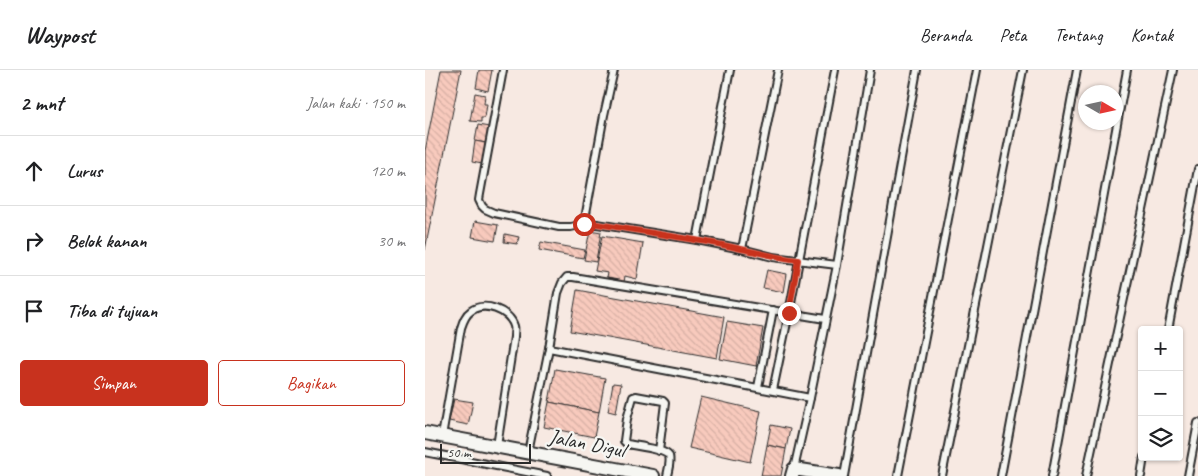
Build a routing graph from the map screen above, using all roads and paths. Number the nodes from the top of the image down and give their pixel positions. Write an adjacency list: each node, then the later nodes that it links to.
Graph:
1 (503, 70): 14 (lane)
2 (614, 70): 14 (lane)
3 (730, 70): 15 (lane)
4 (778, 70): 16 (lane)
5 (835, 70): 17 (lane)
6 (869, 70): 18 (lane)
7 (917, 70): 40 (lane)
8 (977, 70): 41 (lane)
9 (1023, 70): 42 (lane)
10 (1077, 70): 43 (lane)
11 (1127, 70): 44 (lane)
12 (1173, 70): 45 (lane)
13 (1198, 169): 22 (lane)
14 (584, 224): 15 (lane)
15 (697, 240): 16 (lane)
16 (742, 249): 17 (lane)
17 (798, 260): 18 (lane); 20 (lane)
18 (837, 264): 21 (lane)
19 (773, 310): 20 (lane); 23 (lane); 24 (lane)
20 (789, 313): 21 (lane); 25 (lane)
21 (825, 319): 26 (lane)
22 (1169, 326)
23 (549, 348): 24 (lane); 33 (lane)
24 (758, 387): 25 (lane)
25 (773, 390): 26 (lane)
26 (810, 398): 35 (lane)
27 (1198, 423): 47 (lane)
28 (425, 432): 29 (street, Jalan Digul)
29 (442, 436): 30 (street, Jalan Digul); 30 (lane)
30 (497, 446): 33 (street, Jalan Digul)
31 (659, 451): 31 (lane); 38 (lane)
32 (425, 452): 36 (lane)
33 (528, 452): 37 (street, Jalan Digul)
34 (1143, 461): 46 (lane)
35 (793, 472): 39 (street)
36 (547, 476)
37 (653, 476)
38 (667, 476)
39 (839, 476)
40 (844, 476)
41 (898, 476)
42 (942, 476)
43 (1001, 476)
44 (1052, 476)
45 (1086, 476)
46 (1141, 476)
47 (1188, 476)

